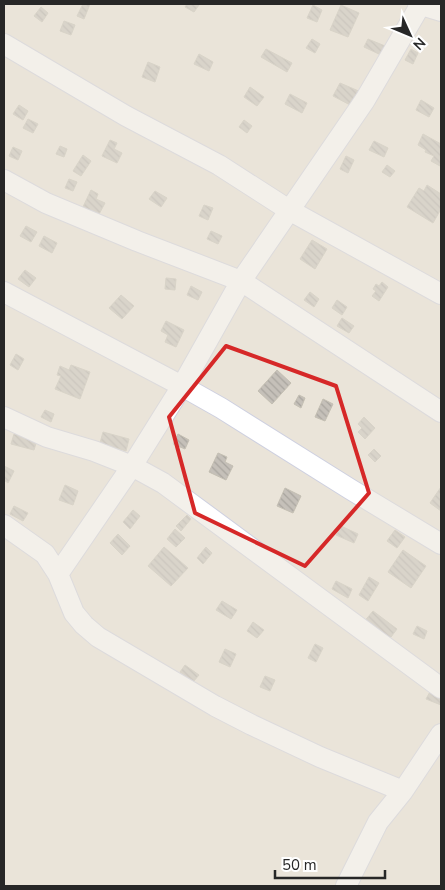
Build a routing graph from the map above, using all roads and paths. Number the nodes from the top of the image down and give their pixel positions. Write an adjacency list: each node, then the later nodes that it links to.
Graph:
1 (420, 4): 2 (street); 5 (street)
2 (441, 11)
3 (4, 44): 5 (street)
4 (4, 180): 6 (street)
5 (289, 210): 6 (street); 8 (street)
6 (240, 281): 9 (street); 10 (street)
7 (4, 292): 9 (street)
8 (441, 294)
9 (182, 386): 12 (street); 14 (street)
10 (441, 412)
11 (4, 417): 12 (street)
12 (132, 466): 15 (street); 16 (street)
13 (4, 525): 15 (street)
14 (441, 544)
15 (58, 574): 18 (street)
16 (441, 688)
17 (441, 734): 18 (street)
18 (403, 791): 19 (street)
19 (346, 886)

